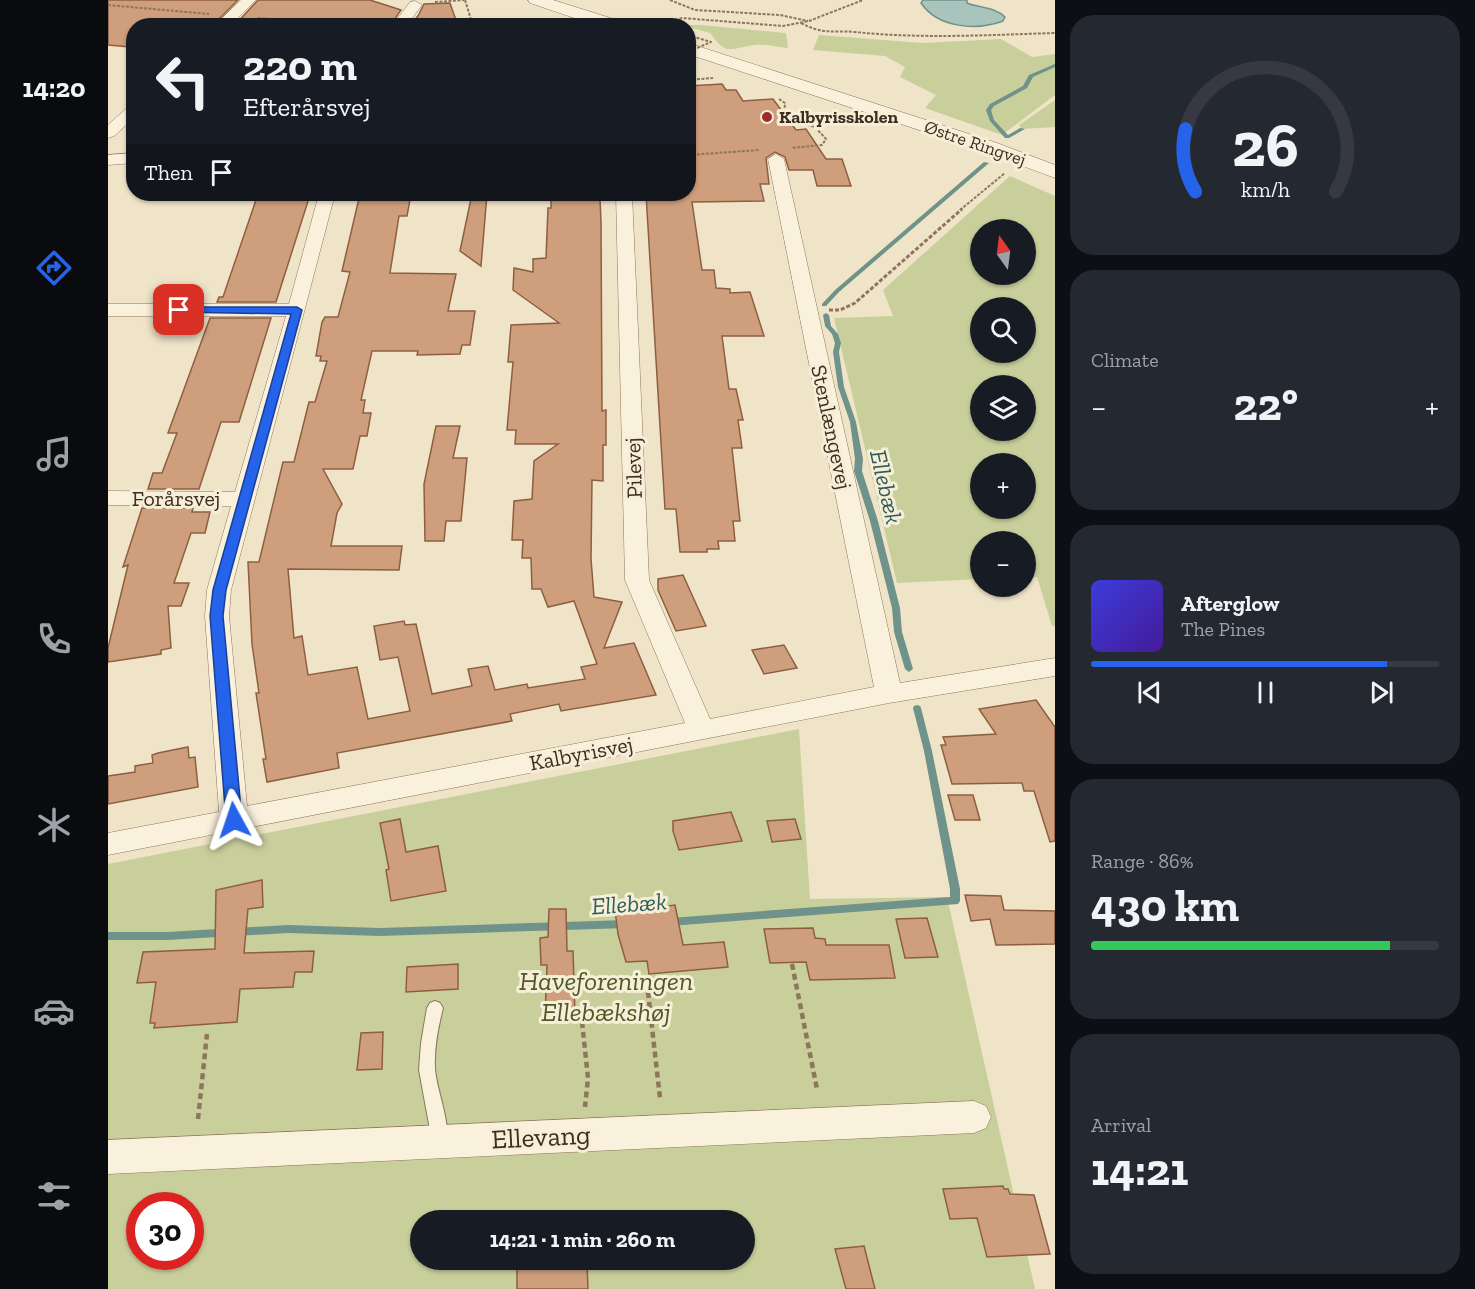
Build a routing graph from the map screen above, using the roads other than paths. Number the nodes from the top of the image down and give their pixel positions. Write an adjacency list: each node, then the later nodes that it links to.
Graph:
1 (249, 0): 4 (street)
2 (536, 0): 6 (street)
3 (416, 5): 5 (street)
4 (229, 18)
5 (405, 18)
6 (592, 18)
7 (696, 53): 13 (street, Østre Ringvej)
8 (126, 116): 9 (street)
9 (108, 133)
10 (774, 152): 21 (street, Stenlængevej)
11 (126, 159): 12 (street)
12 (108, 160)
13 (1055, 171)
14 (325, 201): 17 (street)
15 (624, 201): 22 (street, Pilevej)
16 (108, 310): 17 (street)
17 (297, 310): 19 (street)
18 (108, 498): 19 (street, Forårsvej)
19 (244, 499): 23 (street)
20 (1055, 667): 21 (street, Kalbyrisvej)
21 (889, 694): 22 (street, Kalbyrisvej)
22 (701, 730): 23 (street, Kalbyrisvej)
23 (234, 820): 24 (street, Kalbyrisvej)
24 (108, 844)
25 (435, 1008): 27 (lane)
26 (974, 1117): 27 (street, Ellevang)
27 (439, 1142): 28 (street, Ellevang)
28 (108, 1157)

